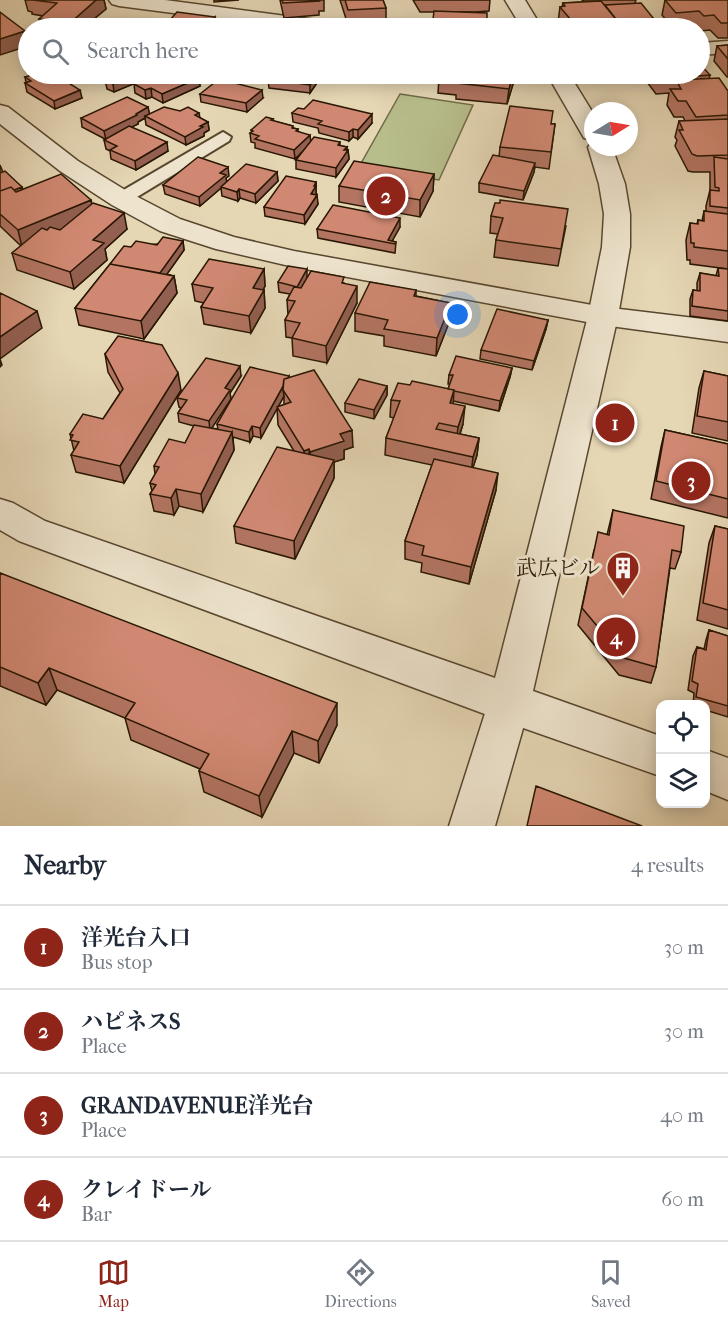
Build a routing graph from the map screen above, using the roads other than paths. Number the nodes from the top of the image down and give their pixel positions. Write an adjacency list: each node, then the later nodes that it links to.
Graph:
1 (119, 0): 3 (street)
2 (515, 0): 5 (street)
3 (259, 10): 4 (street)
4 (291, 18)
5 (526, 18)
6 (728, 47): 7 (street)
7 (710, 48)
8 (564, 84): 10 (street)
9 (0, 112): 13 (street)
10 (584, 118)
11 (223, 137): 13 (lane)
12 (603, 156): 14 (street)
13 (121, 199): 14 (street)
14 (603, 316): 15 (street); 17 (street)
15 (728, 332)
16 (0, 513): 17 (street)
17 (509, 704): 18 (street); 21 (street)
18 (656, 755)
19 (710, 773): 20 (street)
20 (728, 779)
21 (472, 826)

